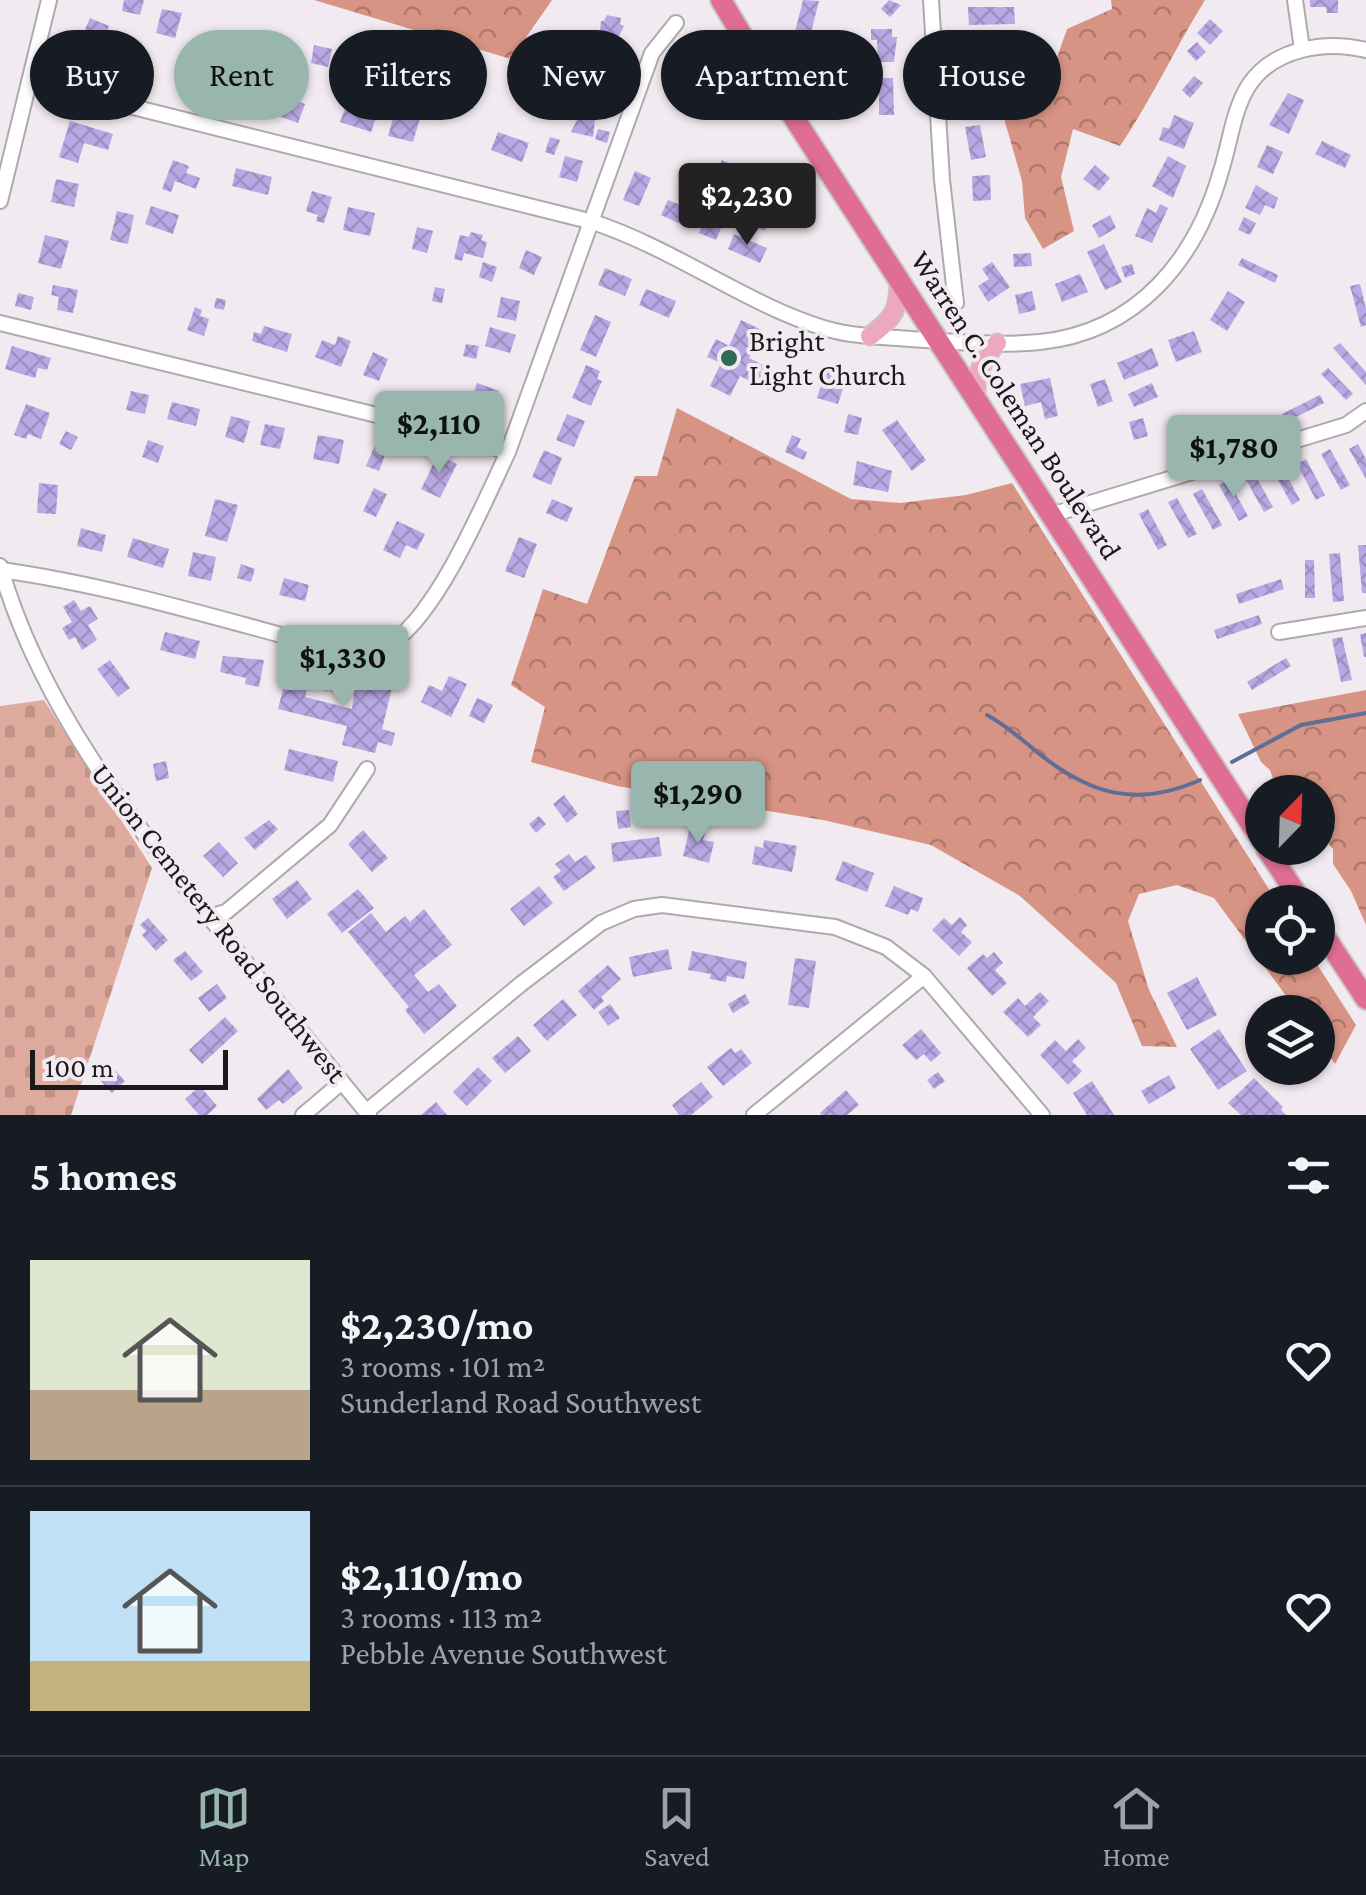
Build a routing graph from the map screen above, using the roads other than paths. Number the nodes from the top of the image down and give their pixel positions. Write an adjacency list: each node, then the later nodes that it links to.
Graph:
1 (49, 0): 8 (street)
2 (721, 0): 11 (highway, Warren C. Coleman Boulevard)
3 (931, 0): 12 (street)
4 (1294, 0): 6 (street)
5 (676, 24): 10 (street)
6 (1302, 49): 7 (street); 16 (street)
7 (1366, 50)
8 (29, 81): 9 (street); 10 (street)
9 (0, 201)
10 (593, 222): 14 (street); 19 (street)
11 (899, 279): 14 (main road); 15 (highway, Warren C. Coleman Boulevard)
12 (956, 304)
13 (0, 323): 19 (street)
14 (870, 336): 15 (street)
15 (940, 341): 16 (street); 17 (highway, Warren C. Coleman Boulevard)
16 (997, 342): 17 (main road)
17 (976, 398): 20 (highway, Warren C. Coleman Boulevard)
18 (1366, 411): 20 (street)
19 (508, 452): 21 (street)
20 (1050, 515): 25 (highway, Warren C. Coleman Boulevard)
21 (0, 568): 26 (street, Union Cemetery Road Southwest)
22 (1366, 618): 23 (street)
23 (1279, 632)
24 (366, 770): 26 (street)
25 (1245, 815)
26 (209, 917): 30 (street, Union Cemetery Road Southwest)
27 (1335, 952): 29 (highway)
28 (924, 976): 31 (street); 33 (street); 34 (street)
29 (1366, 999)
30 (342, 1082): 31 (street, Union Cemetery Road Southwest); 32 (street)
31 (368, 1113)
32 (302, 1115)
33 (754, 1115)
34 (1042, 1115)

